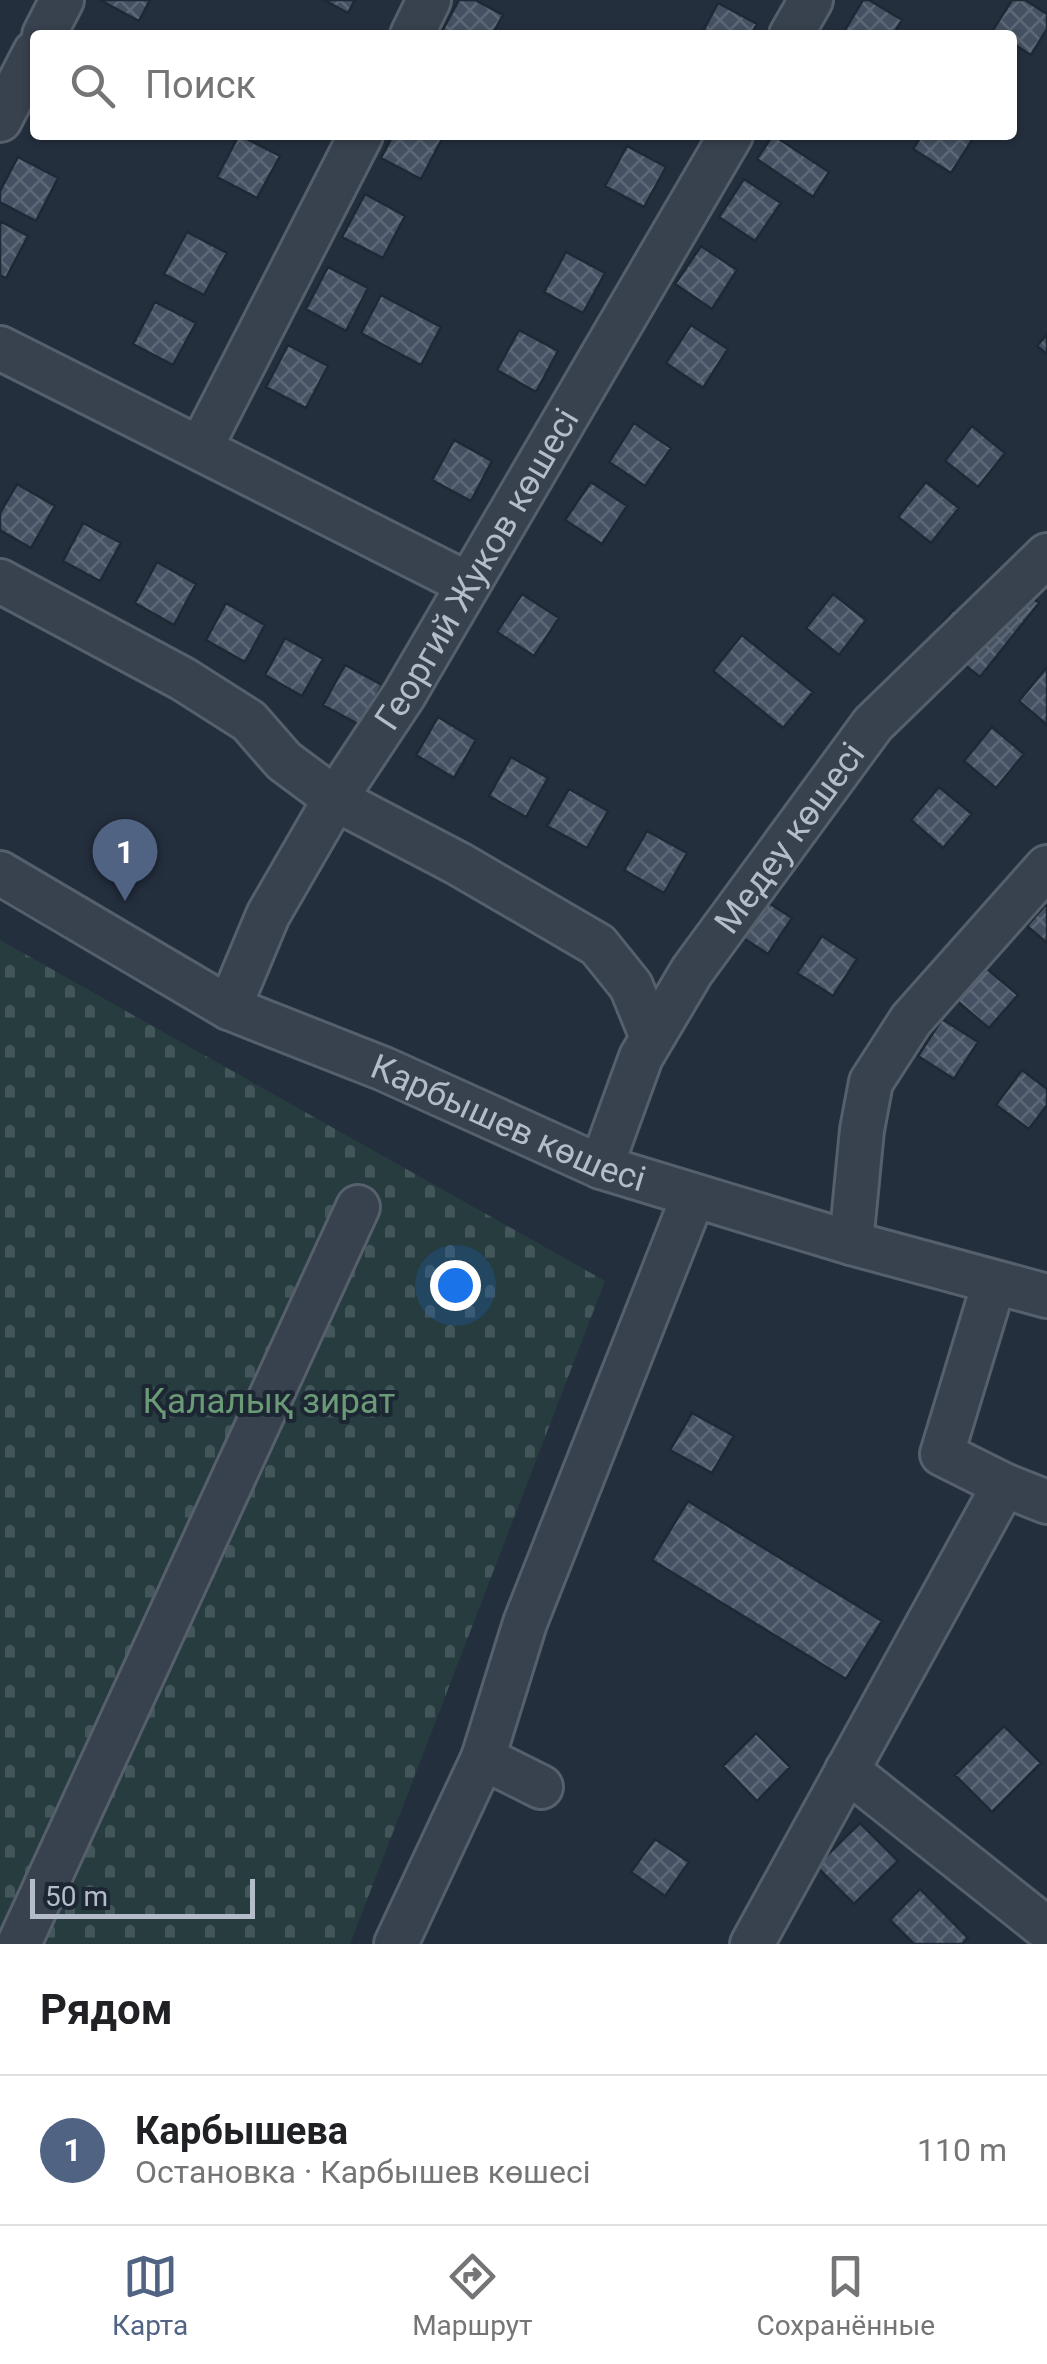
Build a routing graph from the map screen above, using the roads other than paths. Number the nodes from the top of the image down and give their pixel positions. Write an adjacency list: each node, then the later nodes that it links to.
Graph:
1 (62, 0): 4 (street)
2 (429, 0): 5 (street)
3 (811, 0): 6 (street)
4 (47, 30)
5 (414, 30)
6 (793, 30)
7 (30, 62): 8 (street)
8 (0, 120)
9 (357, 140): 12 (street)
10 (728, 140): 15 (street, Георгий Жуков көшесі)
11 (0, 348): 12 (street)
12 (201, 447): 15 (street)
13 (1047, 556): 20 (street, Медеу көшесі)
14 (0, 581): 16 (street)
15 (468, 584): 16 (street, Георгий Жуков көшесі)
16 (335, 798): 19 (street, Георгий Жуков көшесі); 20 (street)
17 (1047, 867): 24 (street)
18 (0, 873): 19 (street, Карбышев көшесі)
19 (229, 1008): 21 (street, Карбышев көшесі)
20 (652, 1035): 21 (street, Медеу көшесі)
21 (601, 1166): 22 (street, Карбышев көшесі)
22 (693, 1197): 24 (street, Карбышев көшесі); 29 (street)
23 (358, 1207): 33 (street)
24 (851, 1243): 25 (street, Карбышев көшесі)
25 (994, 1283): 26 (street, Карбышев көшесі); 27 (street)
26 (1047, 1296)
27 (1004, 1486): 28 (street); 30 (street)
28 (1047, 1502)
29 (482, 1758): 31 (street); 34 (street)
30 (847, 1770): 32 (street); 35 (street)
31 (542, 1787)
32 (1047, 1929)
33 (20, 1944)
34 (396, 1944)
35 (752, 1944)

